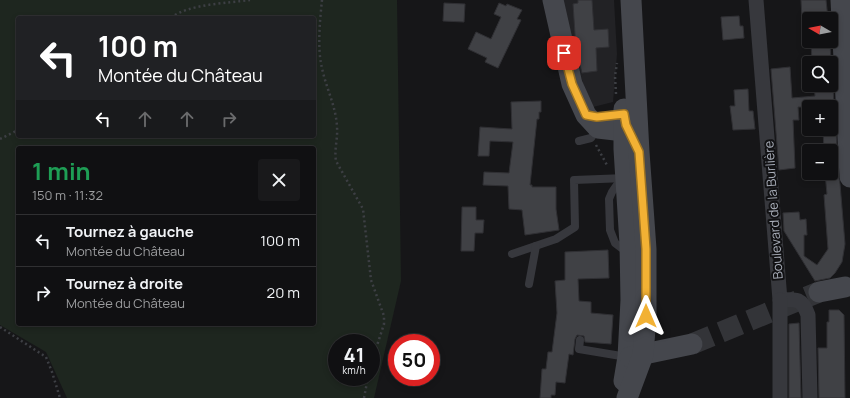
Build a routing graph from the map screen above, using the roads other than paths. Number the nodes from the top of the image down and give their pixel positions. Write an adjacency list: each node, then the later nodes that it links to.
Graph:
1 (553, 0): 7 (main road)
2 (620, 0): 6 (main road)
3 (631, 0): 6 (main road)
4 (756, 0): 17 (street, Boulevard de la Burlière)
5 (841, 0): 8 (main road)
6 (625, 116): 7 (main road); 10 (main road); 10 (main road)
7 (593, 125): 9 (lane)
8 (848, 131): 11 (main road)
9 (579, 142)
10 (624, 175): 12 (lane); 20 (main road); 20 (main road)
11 (850, 176)
12 (536, 246): 13 (lane); 14 (lane)
13 (512, 254)
14 (529, 284)
15 (848, 287): 16 (main road)
16 (819, 292)
17 (780, 300): 22 (street, Boulevard de la Burlière); 23 (street)
18 (580, 340): 20 (lane)
19 (692, 344): 20 (main road)
20 (635, 356): 21 (main road)
21 (629, 396)
22 (780, 398)
23 (810, 398)

